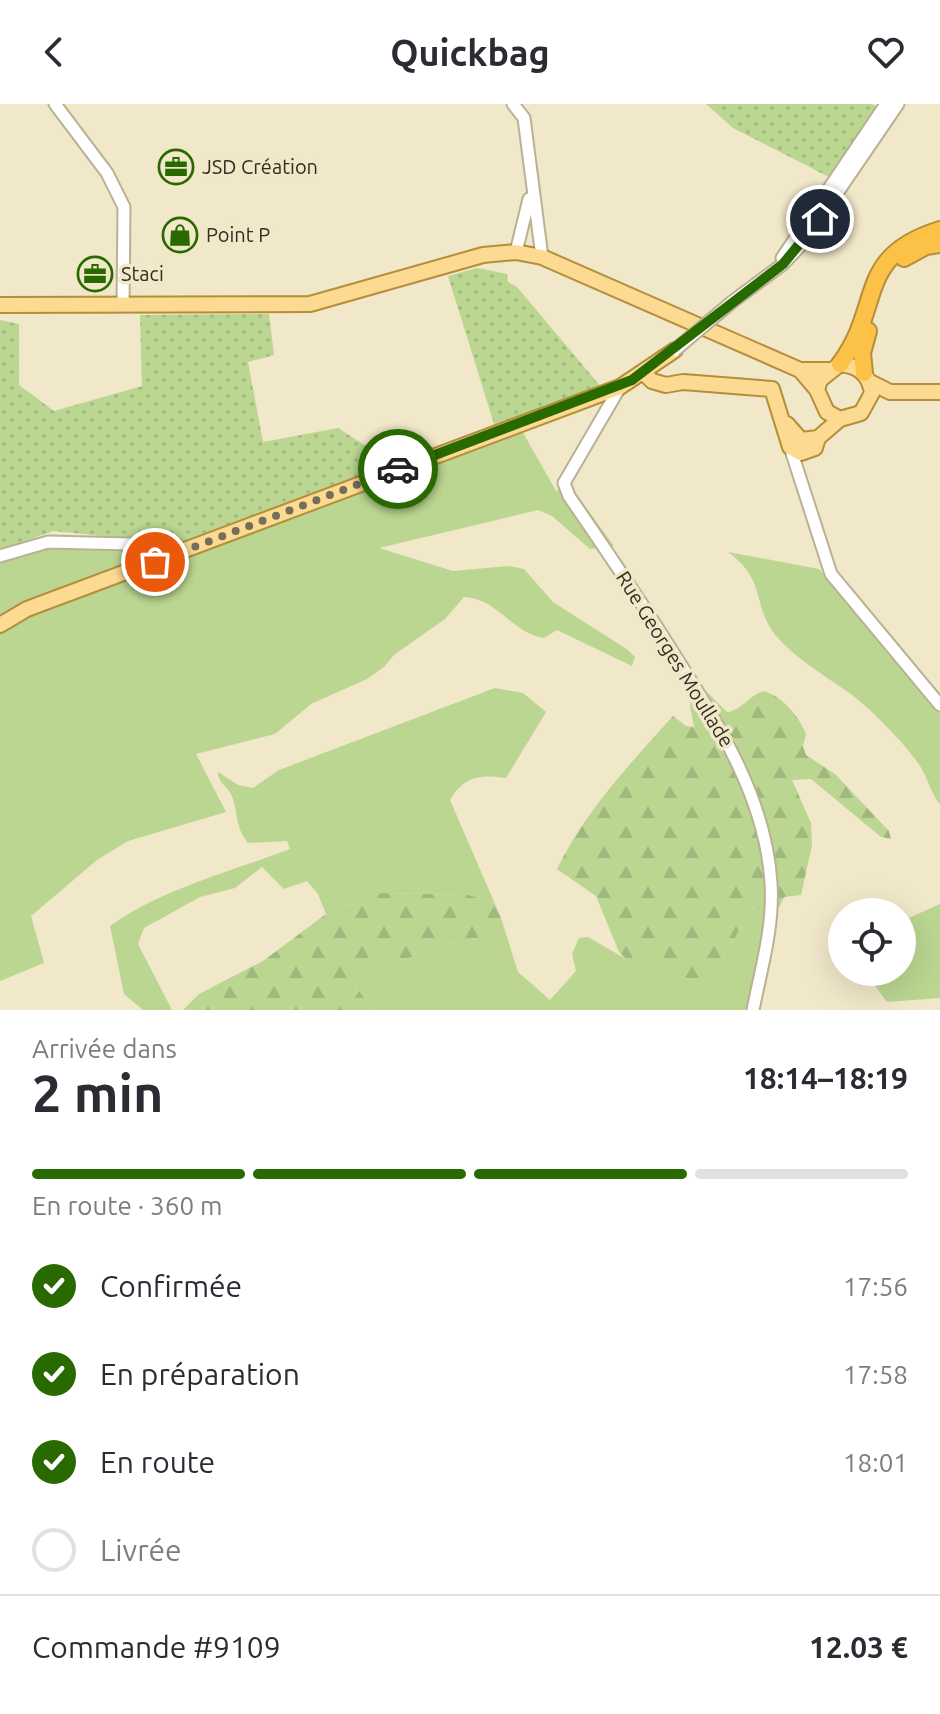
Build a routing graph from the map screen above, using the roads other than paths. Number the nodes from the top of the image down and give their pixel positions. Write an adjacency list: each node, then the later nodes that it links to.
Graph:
1 (55, 104): 12 (street)
2 (513, 104): 5 (street)
3 (886, 104): 10 (street)
4 (898, 104): 10 (street)
5 (530, 187): 8 (street); 9 (street)
6 (940, 230): 14 (highway)
7 (940, 244): 17 (highway)
8 (516, 252): 9 (main road); 12 (main road)
9 (542, 257): 15 (main road)
10 (772, 271): 13 (street, bridge)
11 (0, 305): 12 (main road)
12 (123, 305)
13 (669, 354): 16 (main road); 18 (main road)
14 (835, 367): 15 (main road); 17 (main road); 20 (main road)
15 (800, 370): 20 (main road)
16 (643, 372): 18 (main road); 19 (main road)
17 (867, 378): 21 (main road); 23 (main road)
18 (683, 382): 25 (main road)
19 (620, 387): 29 (main road); 33 (street, Rue Georges Moullade)
20 (817, 390): 24 (main road)
21 (890, 392): 22 (main road); 23 (main road)
22 (940, 392)
23 (870, 402): 26 (main road)
24 (827, 412): 26 (main road); 27 (main road)
25 (782, 417): 27 (main road); 28 (main road)
26 (840, 419): 27 (main road)
27 (822, 434): 28 (main road)
28 (790, 447): 32 (street)
29 (181, 552): 30 (street); 31 (main road)
30 (0, 556)
31 (0, 625)
32 (940, 705)
33 (753, 1010)

